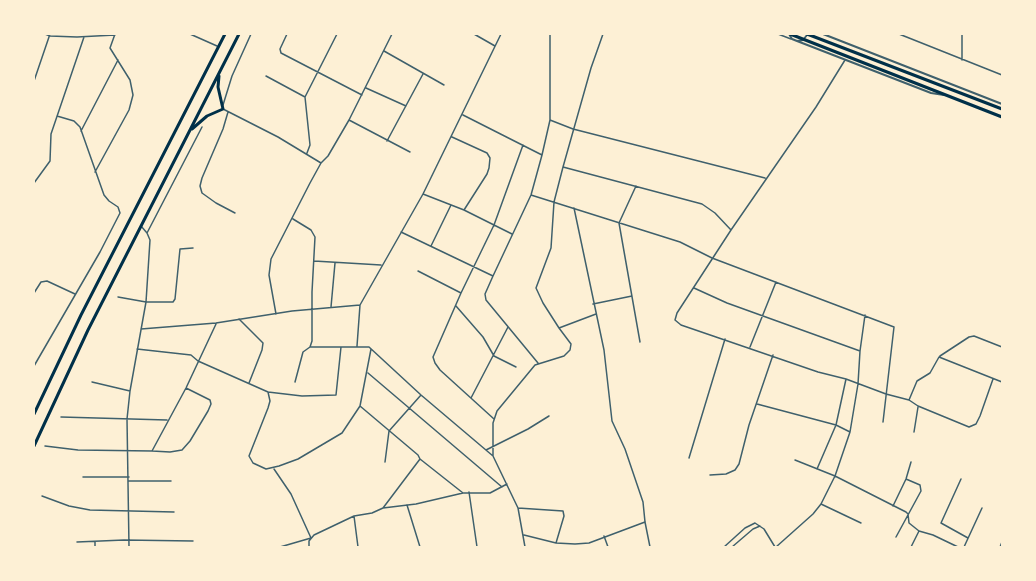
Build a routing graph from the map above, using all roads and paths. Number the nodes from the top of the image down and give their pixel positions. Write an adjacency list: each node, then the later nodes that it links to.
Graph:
1 (45, 34): 20 (street)
2 (115, 34): 21 (street); 27 (street)
3 (190, 34): 25 (street)
4 (225, 34): 25 (main road)
5 (239, 34): 31 (main road)
6 (251, 34): 43 (street)
7 (287, 34): 30 (street)
8 (337, 34): 30 (street)
9 (392, 34): 26 (street)
10 (474, 34): 24 (street)
11 (501, 34): 24 (street)
12 (550, 34): 50 (street)
13 (604, 34): 52 (street)
14 (778, 34): 22 (street)
15 (789, 34): 22 (street); 39 (main road)
16 (807, 34): 23 (street); 44 (main road)
17 (823, 34): 41 (street)
18 (899, 34): 29 (street)
19 (962, 34): 29 (street)
20 (50, 35): 21 (street); 35 (street)
21 (84, 37): 47 (street)
22 (792, 39): 23 (street)
23 (797, 41): 28 (street)
24 (495, 46): 46 (street)
25 (219, 47): 149 (main road)
26 (384, 51): 32 (street); 37 (street)
27 (118, 60): 53 (street); 63 (street)
28 (845, 60): 39 (street); 64 (street)
29 (962, 60): 33 (street)
30 (317, 72): 38 (street); 40 (street)
31 (219, 74): 43 (main road); 54 (main road)
32 (423, 74): 36 (street); 42 (street)
33 (1002, 75)
34 (266, 76): 40 (street)
35 (34, 81)
36 (444, 85)
37 (366, 87): 38 (street); 42 (street)
38 (362, 94): 49 (street)
39 (946, 95): 48 (main road)
40 (305, 97): 59 (street)
41 (1002, 104)
42 (406, 106): 56 (street)
43 (223, 109): 45 (street); 54 (main road)
44 (1002, 109)
45 (228, 112): 59 (street); 73 (street)
46 (463, 115): 55 (street); 57 (street)
47 (57, 116): 53 (street); 65 (street)
48 (1002, 117)
49 (349, 120): 56 (street); 61 (street)
50 (550, 120): 52 (street); 60 (street)
51 (202, 127): 79 (street)
52 (573, 129): 62 (street); 64 (street)
53 (81, 131): 63 (street)
54 (190, 132): 77 (main road)
55 (452, 136): 67 (street); 72 (street)
56 (387, 141): 58 (street)
57 (522, 145): 60 (street); 76 (street)
58 (410, 152)
59 (307, 154): 61 (street)
60 (542, 155): 68 (street)
61 (321, 163): 74 (street)
62 (563, 167): 66 (street); 69 (street)
63 (95, 172): 95 (street)
64 (765, 178): 78 (street)
65 (34, 183)
66 (636, 186): 75 (street); 78 (street)
67 (423, 194): 70 (street); 80 (street)
68 (531, 195): 69 (street); 81 (street)
69 (554, 202): 71 (street); 111 (street)
70 (451, 205): 72 (street); 82 (street)
71 (574, 208): 75 (street); 99 (street)
72 (464, 210): 76 (street)
73 (235, 213)
74 (292, 219): 85 (street); 105 (street)
75 (619, 224): 84 (street); 96 (street)
76 (494, 225): 81 (street); 88 (street)
77 (141, 226): 79 (street); 160 (main road)
78 (730, 230): 84 (street)
79 (147, 232): 98 (street)
80 (401, 232): 82 (street); 87 (street)
81 (513, 234): 90 (street)
82 (431, 246): 88 (street)
83 (193, 248): 98 (street)
84 (712, 258): 91 (street); 92 (street)
85 (314, 261): 86 (street); 103 (street)
86 (335, 263): 87 (street); 102 (street)
87 (381, 266): 100 (street)
88 (474, 267): 90 (street); 94 (street)
89 (418, 271): 94 (street)
90 (493, 276): 110 (street)
91 (776, 282): 106 (street); 107 (street)
92 (694, 288): 106 (street); 113 (street)
93 (34, 293): 95 (street)
94 (461, 293): 101 (street)
95 (75, 294): 128 (street)
96 (632, 296): 99 (street); 114 (street)
97 (118, 297): 98 (street)
98 (146, 302): 112 (street)
99 (593, 304): 104 (street)
100 (360, 305): 102 (street); 116 (street)
101 (455, 306): 124 (street); 143 (street)
102 (331, 307): 103 (street)
103 (312, 309): 105 (street); 117 (street)
104 (596, 314): 111 (street); 197 (street)
105 (276, 315): 108 (street)
106 (763, 316): 118 (street); 122 (street)
107 (865, 316): 122 (street); 141 (street)
108 (239, 319): 109 (street); 136 (street)
109 (216, 323): 112 (street); 126 (street)
110 (508, 327): 124 (street); 127 (street)
111 (559, 328): 127 (street)
112 (141, 329): 120 (street)
113 (726, 339): 118 (street); 167 (street)
114 (640, 342)
115 (341, 346): 116 (street); 117 (street); 140 (street)
116 (357, 346): 121 (street)
117 (310, 347): 134 (street)
118 (750, 347): 123 (street)
119 (1002, 347): 125 (street)
120 (138, 349): 126 (street); 139 (street)
121 (371, 349): 130 (street); 142 (street)
122 (860, 351): 137 (street)
123 (773, 355): 131 (street); 145 (street)
124 (494, 356): 129 (street); 143 (street)
125 (939, 357): 132 (street); 144 (street)
126 (198, 361): 136 (street); 138 (street)
127 (538, 363): 153 (street)
128 (34, 366)
129 (516, 368)
130 (368, 373): 146 (street); 148 (street)
131 (846, 379): 137 (street); 156 (street)
132 (992, 379): 135 (street); 147 (street)
133 (92, 382): 139 (street)
134 (294, 382)
135 (1002, 382)
136 (248, 383): 140 (street)
137 (858, 384): 141 (street); 158 (street)
138 (186, 388): 154 (street); 165 (street)
139 (130, 391): 152 (street)
140 (268, 392): 172 (street)
141 (886, 394): 144 (street); 155 (street)
142 (421, 396): 148 (street); 164 (street)
143 (471, 398): 153 (street)
144 (909, 400): 147 (street)
145 (757, 404): 156 (street); 174 (street)
146 (360, 406): 157 (street); 172 (street)
147 (918, 406): 159 (street)
148 (410, 408): 157 (street); 183 (street)
149 (34, 414)
150 (549, 416): 162 (street)
151 (61, 417): 152 (street)
152 (127, 419): 154 (street); 163 (street)
153 (494, 419): 162 (street)
154 (168, 420): 165 (street)
155 (883, 422)
156 (836, 425): 158 (street); 173 (street)
157 (389, 431): 168 (street); 170 (street)
158 (850, 432): 175 (street)
159 (914, 432)
160 (34, 446)
161 (45, 446): 163 (street)
162 (493, 446): 164 (street); 166 (street)
163 (128, 450): 165 (street); 177 (street)
164 (486, 450): 166 (street)
165 (152, 451)
166 (493, 456): 182 (street)
167 (689, 458)
168 (420, 459): 185 (street); 190 (street)
169 (795, 460): 173 (street)
170 (386, 462)
171 (911, 462): 179 (street)
172 (273, 468): 204 (street)
173 (817, 469): 175 (street)
174 (710, 476)
175 (835, 476): 187 (street); 189 (street)
176 (83, 477): 177 (street)
177 (129, 477): 180 (street)
178 (961, 478): 205 (street)
179 (906, 479): 189 (street); 196 (street)
180 (129, 481): 181 (street); 193 (street)
181 (172, 481)
182 (508, 484): 183 (street); 191 (street)
183 (502, 487): 184 (street)
184 (468, 492): 185 (street); 218 (street)
185 (463, 493): 188 (street)
186 (42, 496): 193 (street)
187 (821, 504): 198 (street); 224 (street)
188 (407, 505): 190 (street); 217 (street)
189 (894, 506): 196 (street)
190 (383, 508): 195 (street)
191 (518, 508): 201 (street); 211 (street)
192 (982, 508): 205 (street)
193 (129, 512): 194 (street); 206 (street)
194 (174, 512)
195 (354, 516): 204 (street); 216 (street)
196 (908, 518): 200 (street); 203 (street)
197 (645, 522): 202 (street); 221 (street)
198 (860, 523)
199 (760, 526): 222 (street); 223 (street); 224 (street)
200 (919, 531): 225 (street); 226 (street)
201 (524, 535): 211 (street); 219 (street)
202 (604, 536): 211 (street); 220 (street)
203 (896, 537)
204 (311, 538): 214 (street); 215 (street)
205 (968, 538): 227 (street)
206 (129, 540): 207 (street); 209 (street); 213 (street)
207 (193, 541)
208 (77, 542): 209 (street)
209 (95, 542): 212 (street)
210 (1002, 542): 228 (street)
211 (556, 543)
212 (95, 547)
213 (129, 547)
214 (280, 547)
215 (309, 547)
216 (358, 547)
217 (420, 547)
218 (477, 547)
219 (525, 547)
220 (608, 547)
221 (650, 547)
222 (724, 547)
223 (732, 547)
224 (775, 547)
225 (911, 547)
226 (958, 547)
227 (964, 547)
228 (1000, 547)

